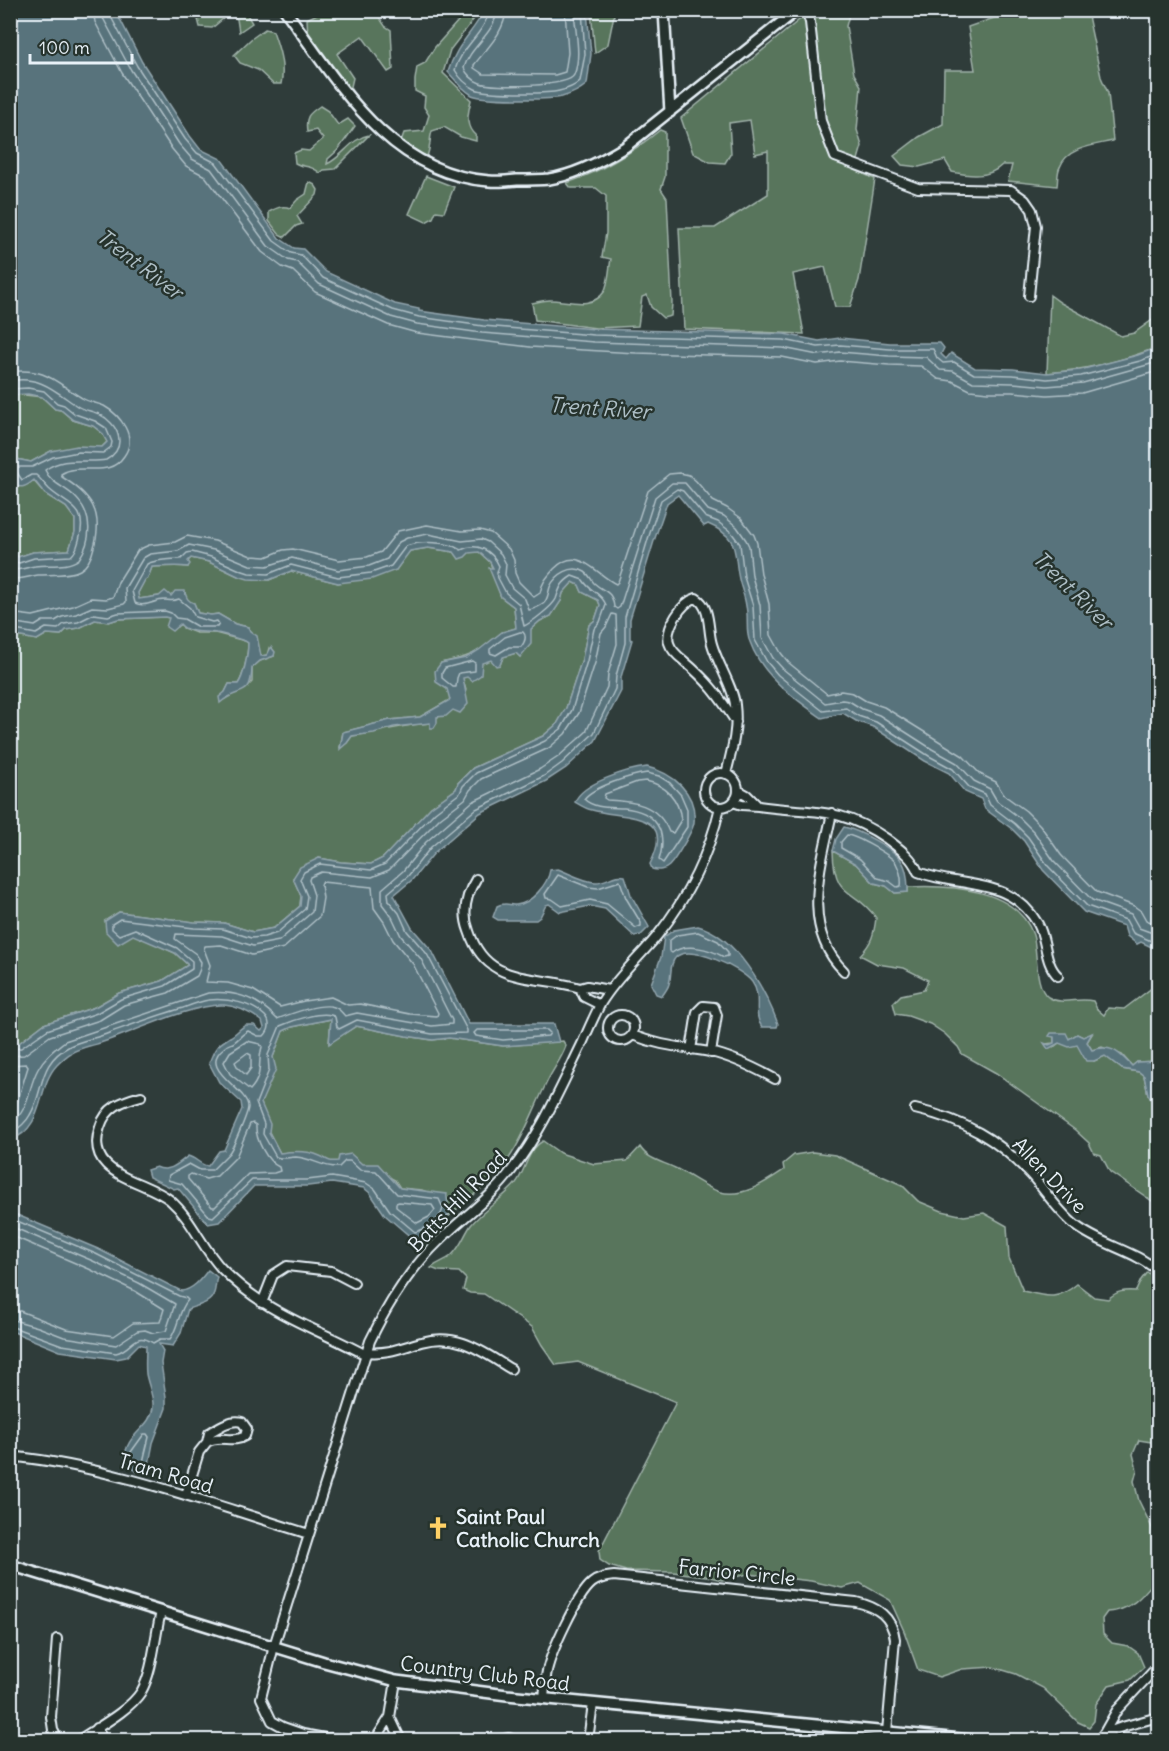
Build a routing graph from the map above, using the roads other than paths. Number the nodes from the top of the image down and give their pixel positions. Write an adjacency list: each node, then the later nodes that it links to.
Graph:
1 (285, 10): 5 (street)
2 (664, 10): 5 (street)
3 (797, 10): 5 (street)
4 (806, 10): 6 (street)
5 (670, 112)
6 (1029, 296)
7 (729, 687): 8 (street); 8 (street); 9 (street)
8 (717, 694): 9 (street)
9 (736, 722): 10 (street)
10 (726, 774): 11 (street); 14 (street)
11 (738, 790): 12 (street); 13 (street)
12 (733, 802): 13 (street); 14 (street)
13 (758, 806): 15 (street)
14 (720, 807): 20 (street, Batts Hill Road)
15 (832, 813): 17 (street); 18 (street)
16 (476, 879): 19 (street)
17 (844, 971)
18 (1058, 976)
19 (580, 988): 20 (street); 21 (street)
20 (609, 990): 21 (street, Batts Hill Road)
21 (600, 1005): 22 (street, Batts Hill Road)
22 (595, 1015): 23 (street); 33 (street, Batts Hill Road)
23 (609, 1022): 24 (street); 24 (street)
24 (633, 1035): 25 (street)
25 (691, 1050): 26 (street); 26 (street)
26 (711, 1053): 27 (street)
27 (775, 1079)
28 (141, 1096): 32 (street)
29 (915, 1109): 30 (street, Allen Drive)
30 (1158, 1271)
31 (354, 1283): 32 (street)
32 (262, 1303): 33 (street)
33 (366, 1353): 34 (street); 38 (street, Batts Hill Road)
34 (511, 1369)
35 (207, 1442): 35 (street); 37 (street)
36 (10, 1456): 37 (street, Tram Road)
37 (186, 1495): 38 (street, Tram Road)
38 (309, 1534): 42 (street, Batts Hill Road)
39 (10, 1565): 40 (street, Country Club Road)
40 (161, 1612): 42 (street, Country Club Road); 49 (street)
41 (57, 1639): 52 (street)
42 (274, 1646): 44 (street, Country Club Road); 55 (street, Batts Hill Road)
43 (1158, 1666): 51 (street)
44 (396, 1681): 45 (street, Country Club Road); 47 (street)
45 (544, 1699): 46 (street, Country Club Road); 50 (street, Farrior Circle)
46 (593, 1704): 50 (street, Country Club Road); 59 (street)
47 (390, 1717): 55 (street); 56 (street)
48 (1158, 1717): 51 (street)
49 (96, 1728): 53 (street); 54 (street)
50 (887, 1732): 60 (street, Country Club Road)
51 (1102, 1737)
52 (58, 1740)
53 (79, 1740)
54 (104, 1740)
55 (375, 1740)
56 (401, 1740)
57 (499, 1740): 58 (street)
58 (515, 1740)
59 (588, 1740)
60 (971, 1740)

